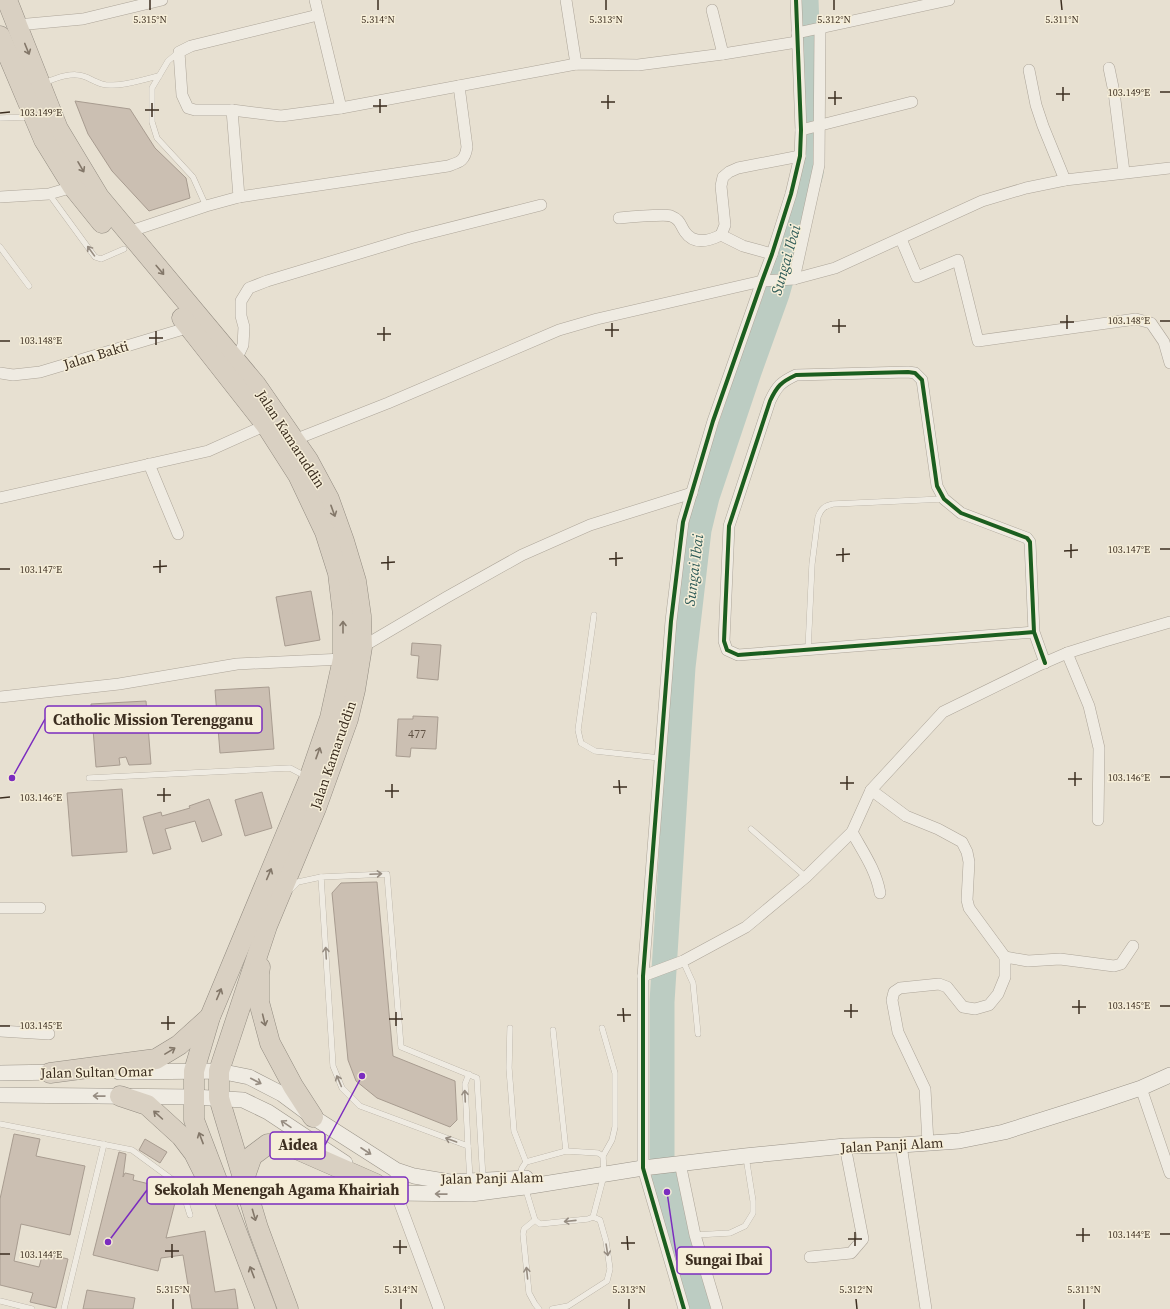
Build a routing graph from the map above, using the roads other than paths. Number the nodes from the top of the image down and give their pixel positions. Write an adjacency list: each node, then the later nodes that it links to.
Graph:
1 (7, 0): 9 (highway, Jalan Kamaruddin)
2 (162, 0): 9 (street)
3 (315, 0): 8 (street)
4 (566, 0): 15 (street)
5 (796, 0): 12 (street)
6 (949, 0): 10 (street)
7 (712, 10): 14 (street)
8 (318, 15): 13 (street); 22 (street)
9 (17, 25): 19 (highway, Jalan Kamaruddin, one-way to 19)
10 (819, 28): 12 (street); 26 (street)
11 (0, 36): 24 (highway, Jalan Kamaruddin)
12 (797, 36): 14 (street); 27 (street)
13 (179, 52): 18 (lane); 23 (street)
14 (723, 54): 15 (street)
15 (576, 64): 20 (street)
16 (1109, 68): 30 (street)
17 (1029, 70): 31 (street)
18 (159, 76): 19 (lane); 37 (lane)
19 (41, 84): 40 (highway, Jalan Kamaruddin, one-way to 40)
20 (459, 86): 22 (street); 35 (street)
21 (912, 102): 26 (street)
22 (342, 108): 23 (street)
23 (232, 110): 35 (street)
24 (34, 117): 25 (lane); 32 (highway, Jalan Kamaruddin)
25 (0, 118)
26 (819, 126): 27 (street); 44 (street)
27 (802, 130): 28 (street)
28 (800, 156): 39 (street); 43 (street)
29 (1170, 168): 30 (street)
30 (1124, 172): 31 (street)
31 (1065, 180): 41 (street)
32 (73, 187): 33 (street); 40 (highway, Jalan Kamaruddin)
33 (49, 194): 34 (street); 40 (lane, one-way to 33)
34 (0, 197)
35 (239, 197): 37 (street)
36 (541, 205): 48 (street)
37 (206, 206): 40 (street)
38 (619, 218): 39 (street)
39 (721, 236): 43 (street)
40 (126, 241): 47 (highway, Jalan Kamaruddin); 48 (highway, Jalan Kamaruddin, one-way to 48)
41 (903, 244): 44 (street); 49 (street)
42 (0, 247): 46 (lane)
43 (772, 254): 45 (street)
44 (793, 279): 45 (street)
45 (762, 281): 52 (street); 54 (street)
46 (29, 286)
47 (190, 327): 50 (street, Jalan Bakti); 51 (highway, Jalan Kamaruddin)
48 (236, 360): 52 (highway, Jalan Kamaruddin)
49 (1170, 363)
50 (0, 373)
51 (266, 425): 53 (street); 64 (highway, Jalan Kamaruddin, one-way to 51)
52 (294, 440): 61 (highway, Jalan Kamaruddin, one-way to 61)
53 (149, 464): 55 (street); 57 (street)
54 (692, 493): 61 (street); 67 (street)
55 (0, 498)
56 (944, 499): 60 (street); 62 (lane); 62 (street)
57 (178, 534)
58 (594, 615): 67 (lane)
59 (1170, 622): 63 (street)
60 (1034, 632): 62 (street); 65 (street)
61 (362, 647): 77 (highway, Jalan Kamaruddin)
62 (808, 650)
63 (1067, 653): 65 (street); 71 (street)
64 (343, 659): 66 (street); 69 (highway, Jalan Kamaruddin, one-way to 64)
65 (1045, 663): 70 (street)
66 (0, 697)
67 (660, 758): 84 (street)
68 (89, 778): 69 (lane)
69 (308, 778): 85 (highway, Jalan Kamaruddin, one-way to 69)
70 (871, 790): 73 (street); 82 (street)
71 (1098, 820)
72 (751, 830): 75 (lane)
73 (852, 832): 75 (street); 76 (street)
74 (321, 877): 77 (lane); 96 (lane, one-way to 96); 108 (lane, one-way to 74)
75 (806, 877): 83 (street)
76 (880, 892)
77 (276, 903): 80 (highway, Jalan Kamaruddin)
78 (0, 908): 79 (street)
79 (40, 908)
80 (267, 926): 93 (highway, Jalan Kamaruddin); 103 (highway, one-way to 103)
81 (1133, 946): 82 (street)
82 (1005, 957): 105 (street)
83 (683, 961): 84 (street); 91 (lane)
84 (644, 976): 115 (street)
85 (210, 1017): 92 (highway, Jalan Kamaruddin); 95 (highway, one-way to 85)
86 (510, 1028): 113 (lane)
87 (602, 1028): 111 (lane)
88 (553, 1030): 110 (lane)
89 (0, 1031): 90 (street)
90 (49, 1034)
91 (698, 1034)
92 (194, 1071): 93 (main road, Jalan Panji Alam); 95 (main road, Jalan Sultan Omar); 101 (highway, Jalan Kamaruddin)
93 (219, 1071): 102 (highway, Jalan Kamaruddin); 103 (main road, Jalan Panji Alam, one-way to 103)
94 (0, 1072): 95 (main road, Jalan Sultan Omar)
95 (50, 1073)
96 (469, 1074): 108 (lane, one-way to 96); 122 (lane)
97 (1170, 1075): 98 (main road, Jalan Panji Alam)
98 (1141, 1088): 105 (main road, Jalan Panji Alam); 117 (street)
99 (0, 1095): 100 (main road, Jalan Sultan Omar, one-way to 99)
100 (120, 1096): 101 (main road, Jalan Sultan Omar); 128 (highway, one-way to 100)
101 (194, 1097): 102 (main road, Jalan Panji Alam); 128 (highway, Jalan Kamaruddin, one-way to 101)
102 (219, 1098): 119 (highway, Jalan Kamaruddin); 121 (main road, Jalan Panji Alam, one-way to 102)
103 (313, 1117): 116 (main road, Jalan Panji Alam, one-way to 116)
104 (0, 1124): 106 (lane)
105 (928, 1143): 107 (main road, Jalan Panji Alam)
106 (104, 1144): 124 (lane); 132 (lane)
107 (901, 1145): 109 (main road, Jalan Panji Alam); 140 (street)
108 (468, 1146): 122 (lane)
109 (845, 1146): 112 (main road, Jalan Panji Alam); 129 (street)
110 (566, 1150): 111 (lane); 113 (lane)
111 (603, 1156): 118 (lane)
112 (745, 1156): 114 (main road, Jalan Panji Alam); 127 (lane)
113 (526, 1162): 120 (lane)
114 (680, 1163): 115 (main road, Jalan Panji Alam); 127 (street)
115 (643, 1168): 118 (main road, Jalan Panji Alam); 138 (street)
116 (396, 1170): 122 (main road, Jalan Panji Alam); 123 (street)
117 (1170, 1173)
118 (604, 1174): 120 (main road, Jalan Panji Alam); 125 (lane)
119 (244, 1179): 121 (highway); 134 (highway, Jalan Kamaruddin, one-way to 134)
120 (522, 1183): 122 (main road, Jalan Panji Alam); 126 (lane)
121 (376, 1184): 123 (main road, Jalan Panji Alam)
122 (477, 1187): 123 (main road, Jalan Panji Alam, one-way to 123)
123 (396, 1193): 135 (street)
124 (190, 1215)
125 (593, 1216): 126 (lane, one-way to 126); 137 (lane, one-way to 137)
126 (535, 1220): 136 (lane, one-way to 126)
127 (695, 1235): 139 (street)
128 (245, 1253): 133 (highway, one-way to 128)
129 (810, 1257)
130 (0, 1301): 131 (lane)
131 (32, 1309)
132 (64, 1309)
133 (266, 1309)
134 (288, 1309)
135 (439, 1309)
136 (539, 1309)
137 (552, 1309)
138 (684, 1309)
139 (718, 1309)
140 (926, 1309)

